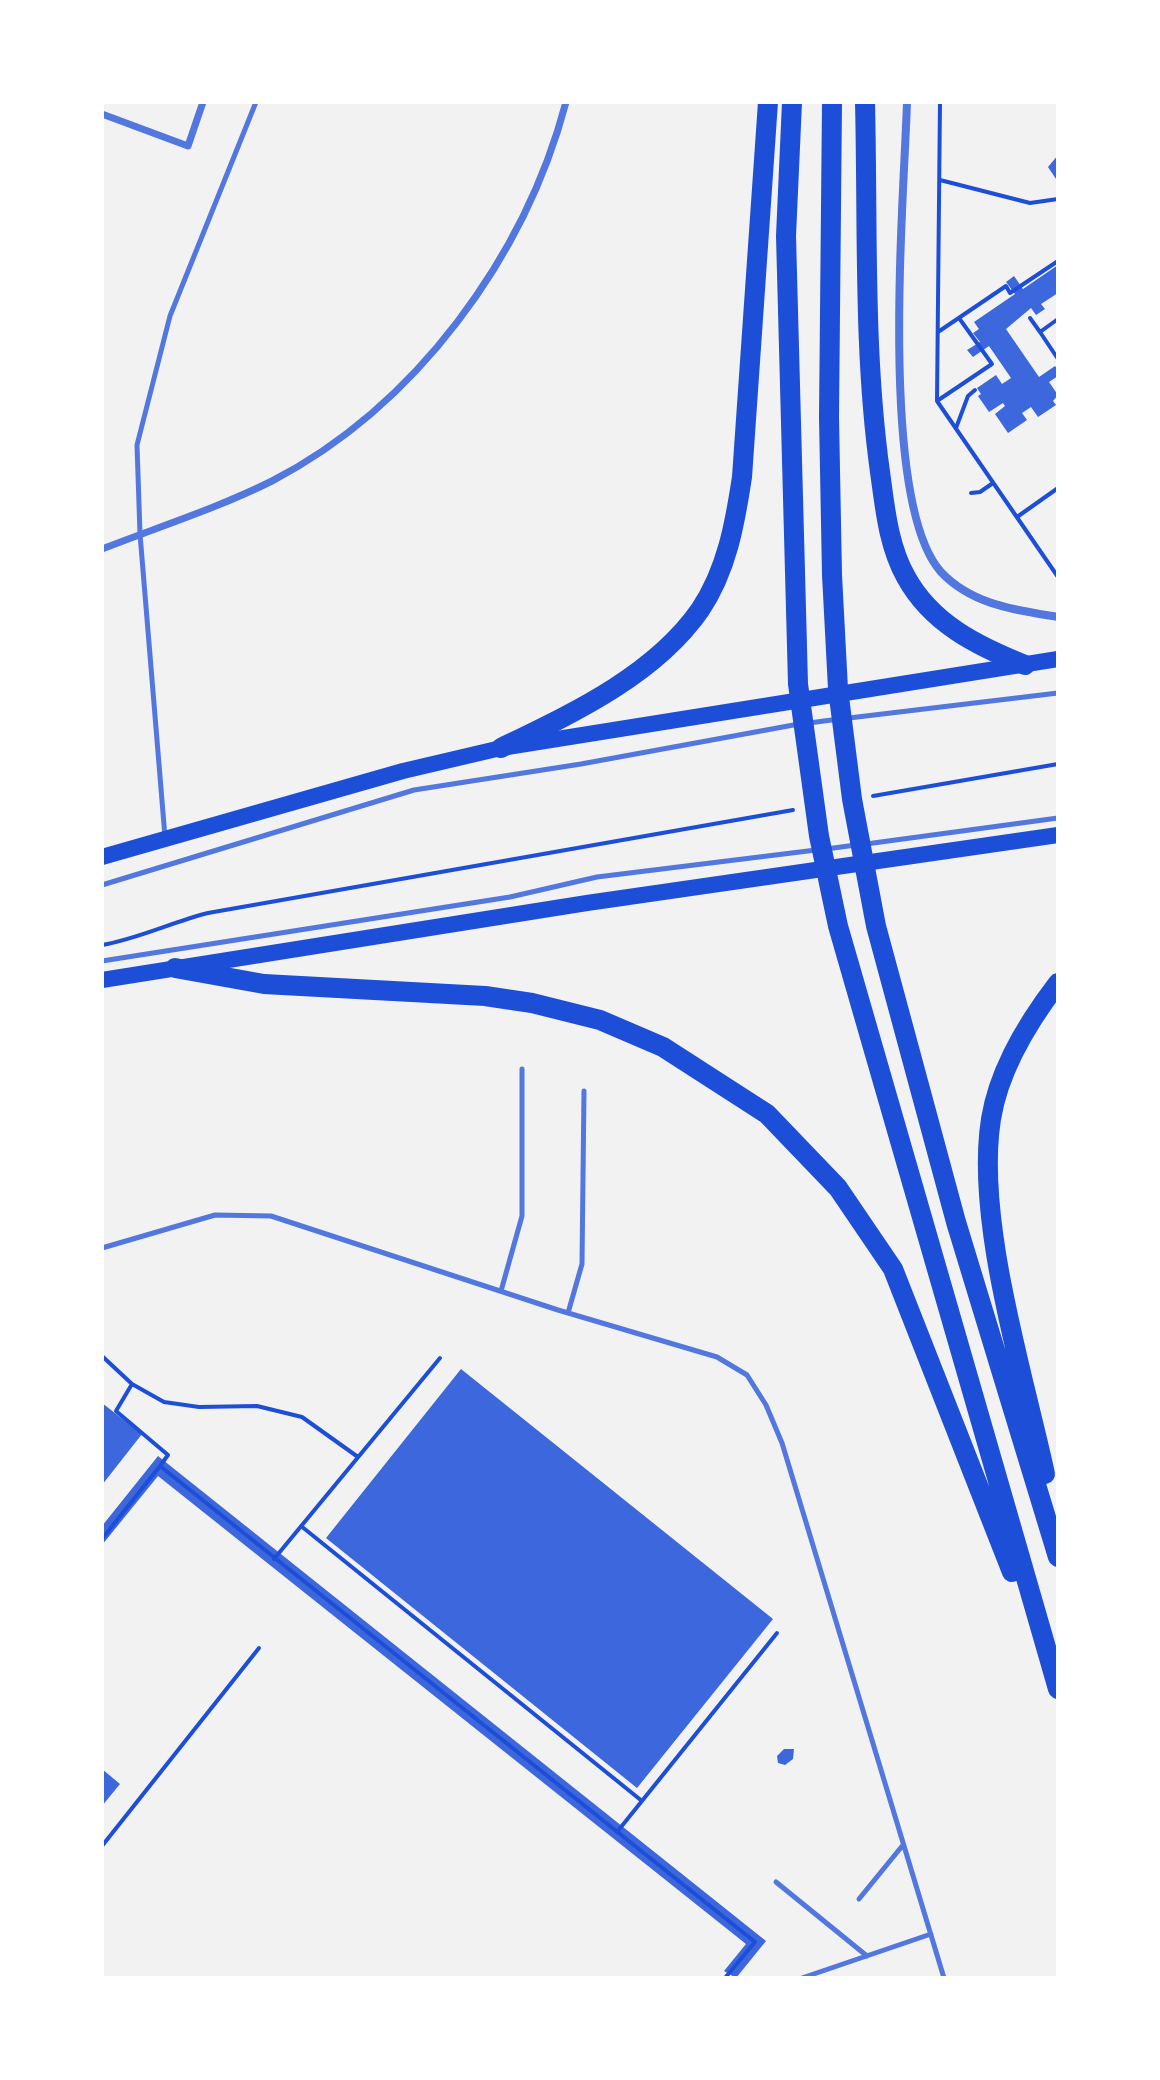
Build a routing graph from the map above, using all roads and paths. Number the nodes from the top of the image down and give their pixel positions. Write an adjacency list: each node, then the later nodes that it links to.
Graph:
1 (203, 102): 10 (street)
2 (256, 102): 27 (lane)
3 (566, 102): 27 (street)
4 (768, 102): 34 (highway)
5 (792, 102): 65 (highway)
6 (832, 102): 61 (highway)
7 (865, 102): 32 (highway)
8 (907, 102): 30 (street)
9 (940, 102): 11 (path)
10 (102, 114)
11 (939, 180): 12 (path); 17 (path)
12 (1058, 199)
13 (1058, 261): 14 (path)
14 (959, 318): 17 (path); 21 (path)
15 (1030, 318): 18 (path)
16 (1058, 319): 18 (path)
17 (938, 332): 21 (path)
18 (1040, 332): 19 (path)
19 (1058, 359)
20 (975, 390): 22 (path)
21 (937, 401): 22 (path)
22 (956, 428): 23 (path)
23 (993, 483): 25 (path); 26 (path)
24 (1058, 488): 26 (path)
25 (971, 493)
26 (1017, 517): 29 (path)
27 (140, 534): 28 (street); 40 (lane)
28 (102, 549)
29 (1058, 577)
30 (1058, 617)
31 (1058, 659): 32 (main road)
32 (1025, 665): 34 (main road)
33 (1058, 693): 42 (lane)
34 (501, 748): 40 (main road)
35 (1058, 764): 36 (path)
36 (871, 797)
37 (808, 808): 43 (path)
38 (1058, 818): 44 (lane)
39 (1058, 835): 45 (main road)
40 (165, 838): 41 (main road)
41 (102, 857)
42 (102, 885)
43 (102, 945)
44 (102, 961)
45 (175, 968): 46 (main road); 65 (highway)
46 (102, 980)
47 (1058, 983): 59 (highway)
48 (522, 1069): 51 (lane)
49 (584, 1091): 52 (lane)
50 (102, 1248): 51 (lane)
51 (501, 1291): 52 (lane)
52 (568, 1313): 69 (lane)
53 (102, 1356): 55 (path)
54 (440, 1358): 56 (path)
55 (132, 1384): 56 (path); 57 (path)
56 (358, 1457): 58 (path)
57 (160, 1466): 60 (path); 62 (path)
58 (301, 1526): 62 (path); 67 (path)
59 (1058, 1533)
60 (102, 1539)
61 (1058, 1557)
62 (274, 1559): 68 (path)
63 (777, 1633): 67 (path)
64 (259, 1648): 70 (path)
65 (1052, 1669): 66 (highway)
66 (1058, 1689)
67 (642, 1801): 68 (path)
68 (617, 1832): 75 (path)
69 (903, 1845): 72 (lane); 73 (lane)
70 (102, 1846)
71 (776, 1882): 74 (lane)
72 (859, 1899)
73 (931, 1934): 74 (lane); 77 (lane)
74 (868, 1956): 76 (lane)
75 (725, 1978)
76 (802, 1978)
77 (944, 1978)

